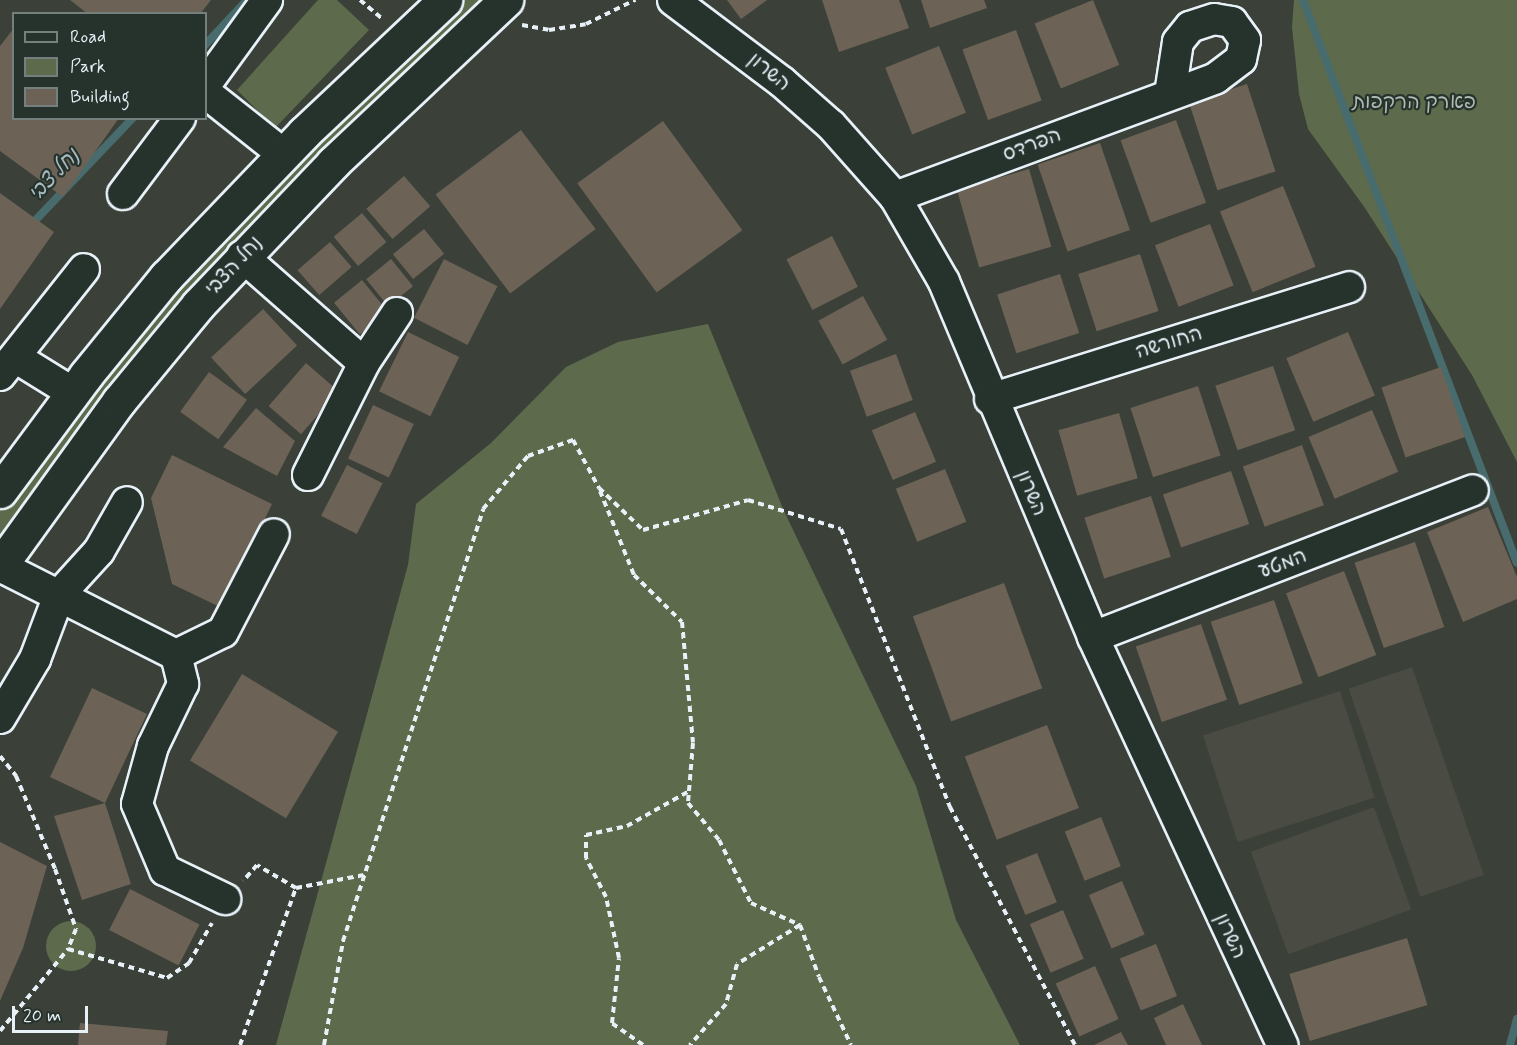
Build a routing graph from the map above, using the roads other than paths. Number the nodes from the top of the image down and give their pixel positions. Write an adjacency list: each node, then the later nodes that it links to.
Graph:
1 (267, 0): 5 (street)
2 (445, 0): 9 (street)
3 (680, 3): 11 (street, השרון)
4 (500, 6): 12 (street, נחל הצבי)
5 (207, 83)
6 (1170, 93): 11 (street, הפרדס)
7 (207, 94): 9 (street)
8 (178, 120): 10 (street)
9 (283, 154): 18 (street)
10 (123, 194)
11 (895, 197): 19 (street, השרון)
12 (242, 256): 16 (street); 25 (street, נחל הצבי)
13 (84, 269): 17 (street)
14 (1349, 286): 19 (street, החורשה)
15 (398, 313): 16 (street)
16 (364, 363): 20 (street)
17 (7, 366): 18 (street)
18 (73, 393): 22 (street)
19 (990, 399): 27 (street, השרון)
20 (308, 475)
21 (1473, 490): 27 (street, המטע)
22 (0, 491)
23 (127, 502): 26 (street)
24 (274, 534): 28 (street)
25 (0, 566): 26 (street)
26 (59, 595): 28 (street); 29 (street)
27 (1093, 637): 31 (street, השרון)
28 (176, 655): 30 (street)
29 (0, 718)
30 (225, 899)
31 (1282, 1045)

